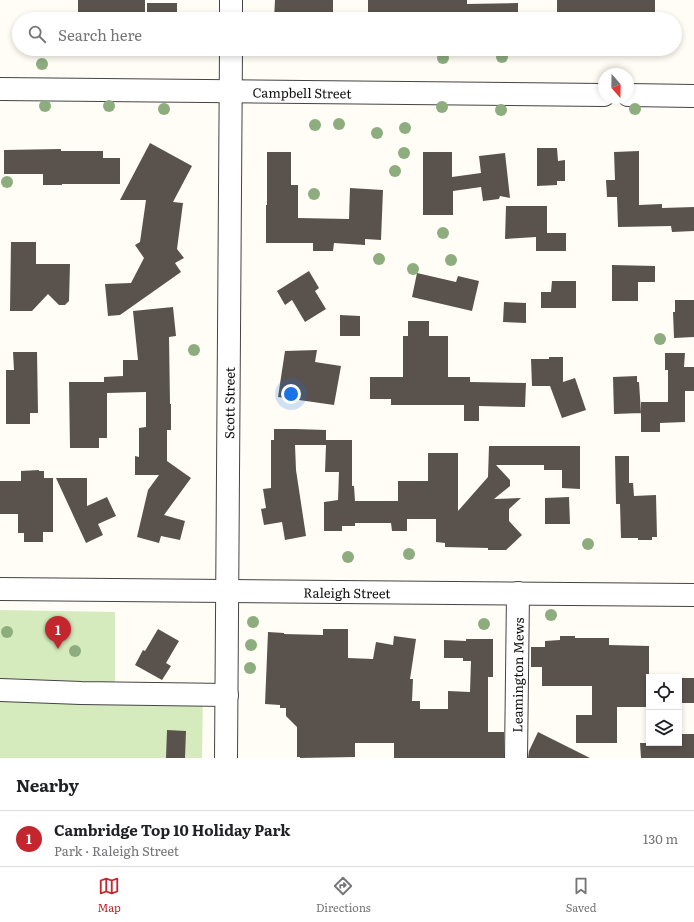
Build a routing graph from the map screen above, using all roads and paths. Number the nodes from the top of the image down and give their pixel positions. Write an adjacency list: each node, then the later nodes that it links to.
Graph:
1 (231, 0): 2 (street)
2 (231, 12)
3 (230, 56): 5 (street, Scott Street)
4 (0, 89): 5 (street, Campbell Street)
5 (230, 91): 6 (street, Campbell Street); 10 (street, Scott Street)
6 (598, 95)
7 (634, 95): 8 (street)
8 (694, 96)
9 (0, 589): 10 (street, Raleigh Street)
10 (226, 590): 11 (street, Raleigh Street); 14 (street, Scott Street)
11 (518, 593): 12 (street, Raleigh Street); 16 (street, Leamington Mews)
12 (694, 595)
13 (0, 690): 14 (street)
14 (227, 695): 15 (street, Scott Street)
15 (226, 758)
16 (516, 758)

